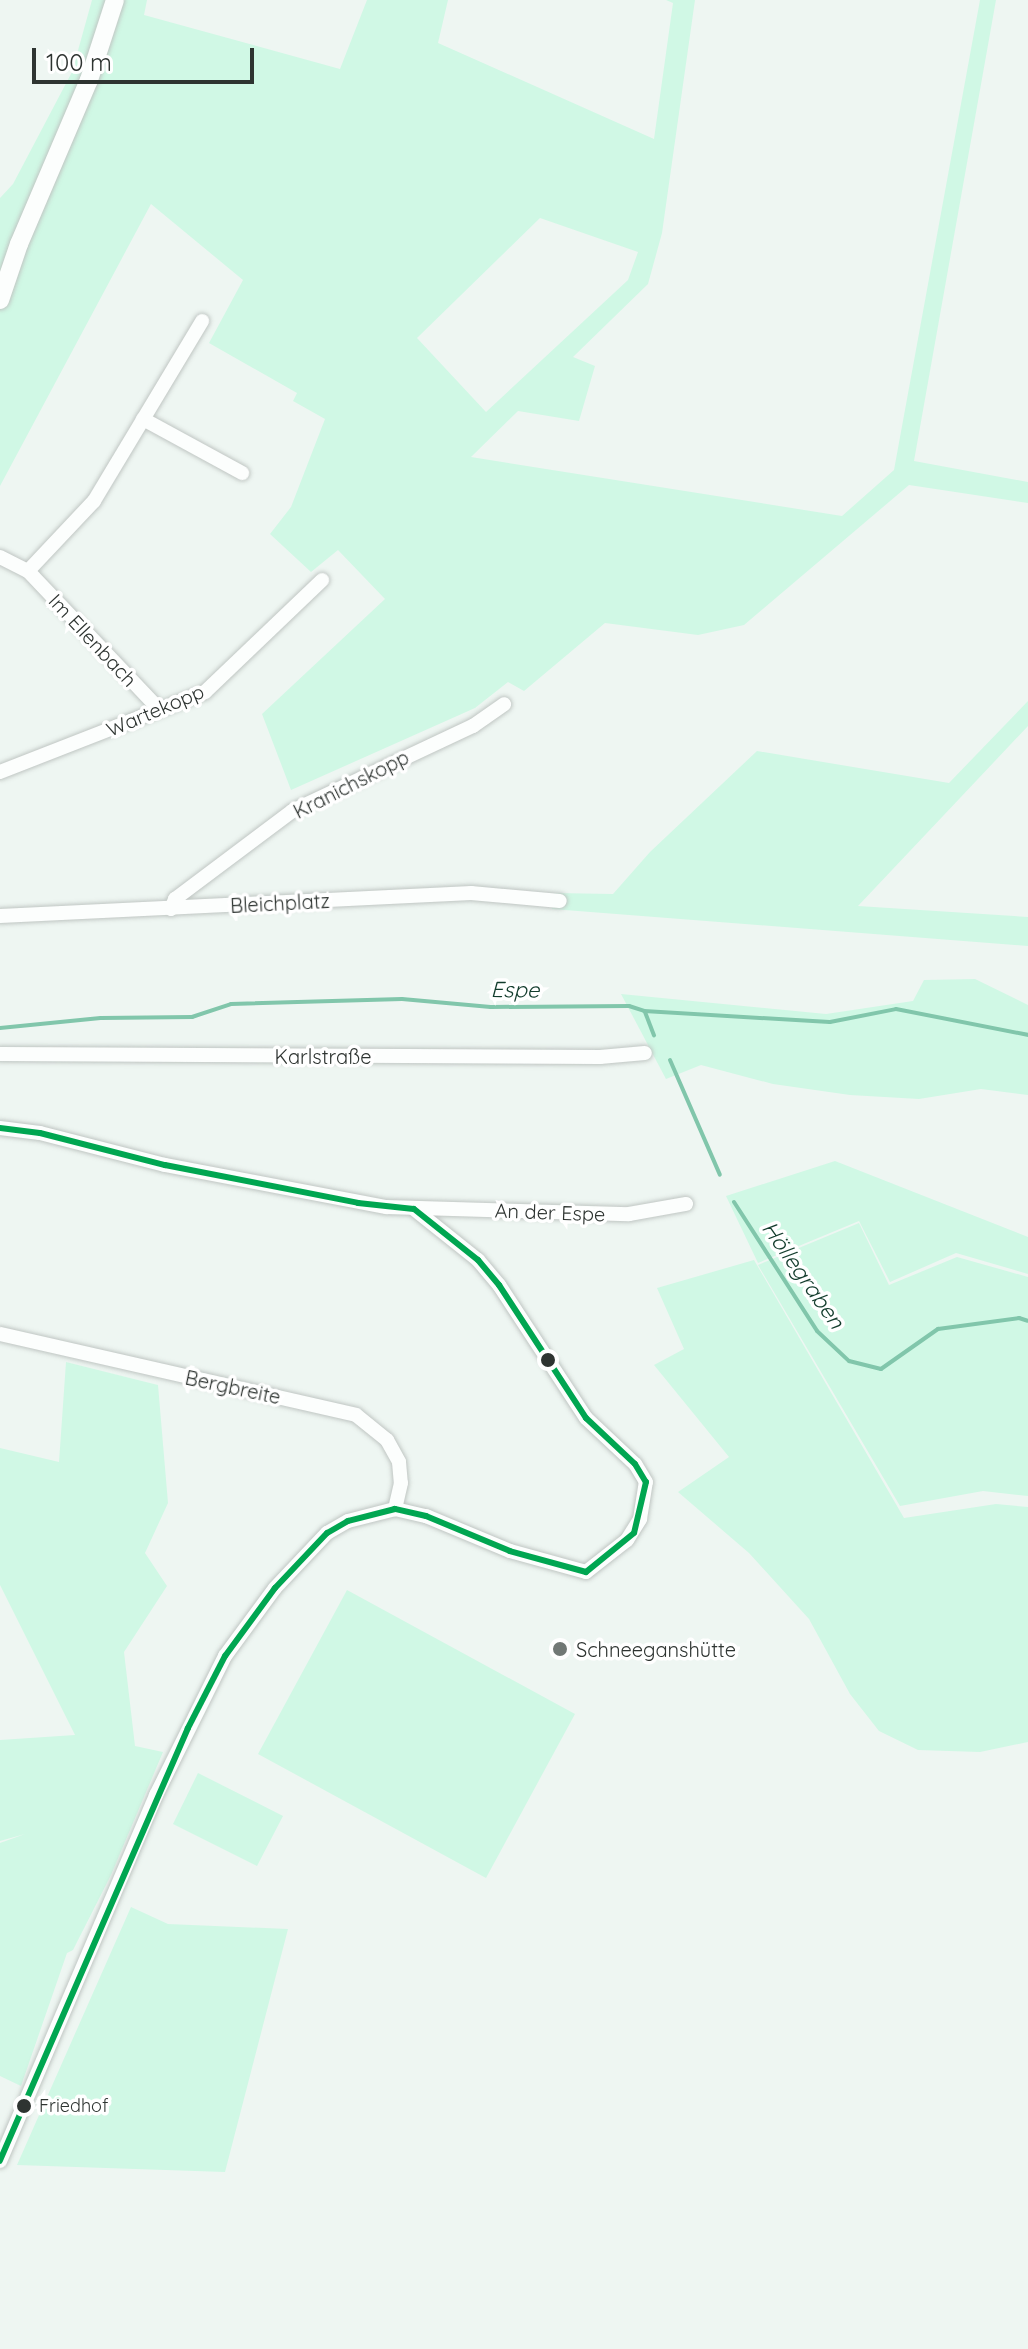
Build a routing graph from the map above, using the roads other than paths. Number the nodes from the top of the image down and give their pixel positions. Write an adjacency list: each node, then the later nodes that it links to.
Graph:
1 (115, 0): 2 (street)
2 (0, 300)
3 (202, 321): 4 (street)
4 (143, 419): 5 (street); 7 (street)
5 (242, 473)
6 (0, 557): 7 (street, Im Ellenbach)
7 (28, 571): 10 (street, Im Ellenbach)
8 (322, 580): 10 (street, Wartekopp)
9 (504, 704): 13 (street, Kranichskopp)
10 (159, 709): 11 (street, Wartekopp)
11 (0, 772)
12 (560, 901): 13 (street, Bleichplatz)
13 (171, 909): 14 (street, Bleichplatz)
14 (0, 916)
15 (645, 1053): 16 (street, Karlstraße)
16 (0, 1054)
17 (0, 1128): 19 (street, An der Espe)
18 (686, 1204): 19 (street, An der Espe)
19 (414, 1209): 21 (street)
20 (0, 1334): 21 (street, Bergbreite)
21 (395, 1509): 22 (street)
22 (0, 2161)

